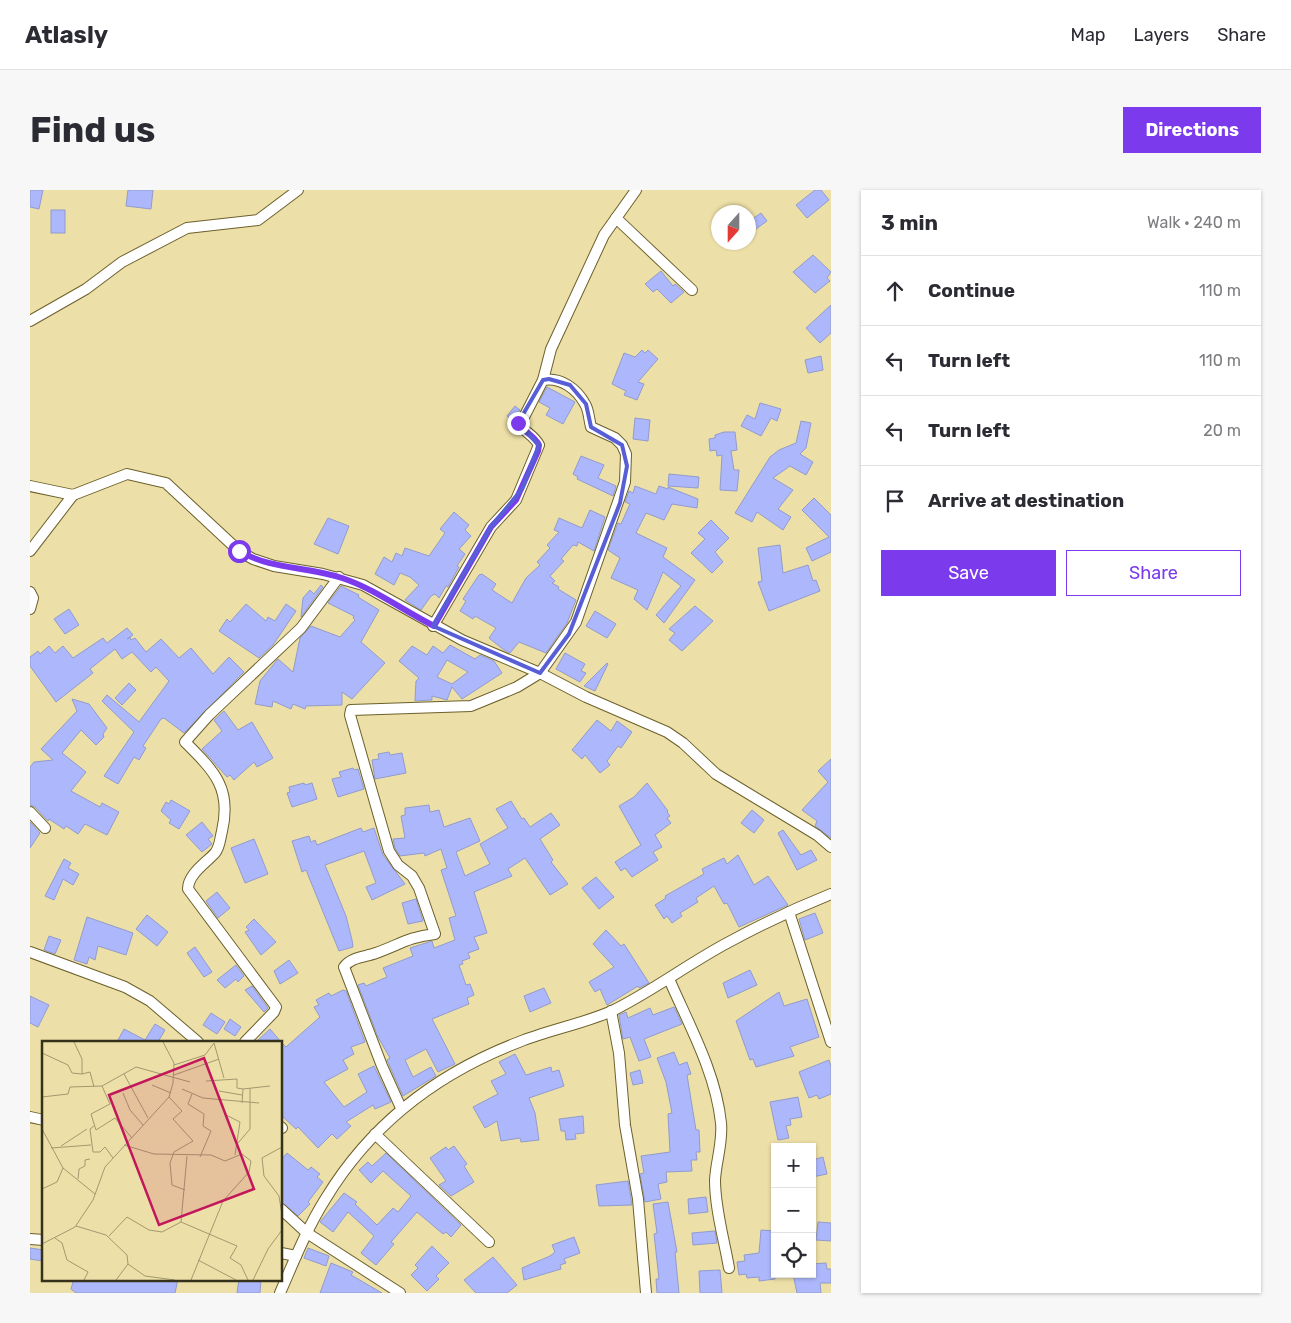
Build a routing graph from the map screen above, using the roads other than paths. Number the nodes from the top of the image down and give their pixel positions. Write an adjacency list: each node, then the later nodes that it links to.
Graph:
1 (298, 190): 5 (street)
2 (636, 190): 3 (street)
3 (616, 218): 4 (street); 6 (street)
4 (692, 290)
5 (30, 321)
6 (543, 380): 13 (street); 14 (street)
7 (30, 486): 8 (street)
8 (73, 495): 9 (street); 10 (street)
9 (30, 551)
10 (339, 577): 13 (street); 24 (street)
11 (30, 592): 12 (street)
12 (30, 609)
13 (434, 626): 14 (street)
14 (540, 673): 17 (street); 26 (street)
15 (30, 812): 16 (street)
16 (45, 828)
17 (831, 847)
18 (831, 894): 19 (street)
19 (789, 912): 21 (street); 25 (street)
20 (30, 952): 23 (street)
21 (669, 980): 22 (street); 33 (street)
22 (611, 1011): 26 (street); 36 (street)
23 (197, 1041)
24 (246, 1041)
25 (831, 1042)
26 (401, 1108): 27 (street)
27 (375, 1134): 29 (street); 30 (street)
28 (282, 1210): 29 (street)
29 (307, 1233): 32 (street); 35 (street)
30 (489, 1242)
31 (282, 1253): 32 (street)
32 (296, 1256): 34 (street)
33 (729, 1268)
34 (280, 1293)
35 (400, 1293)
36 (646, 1293)

